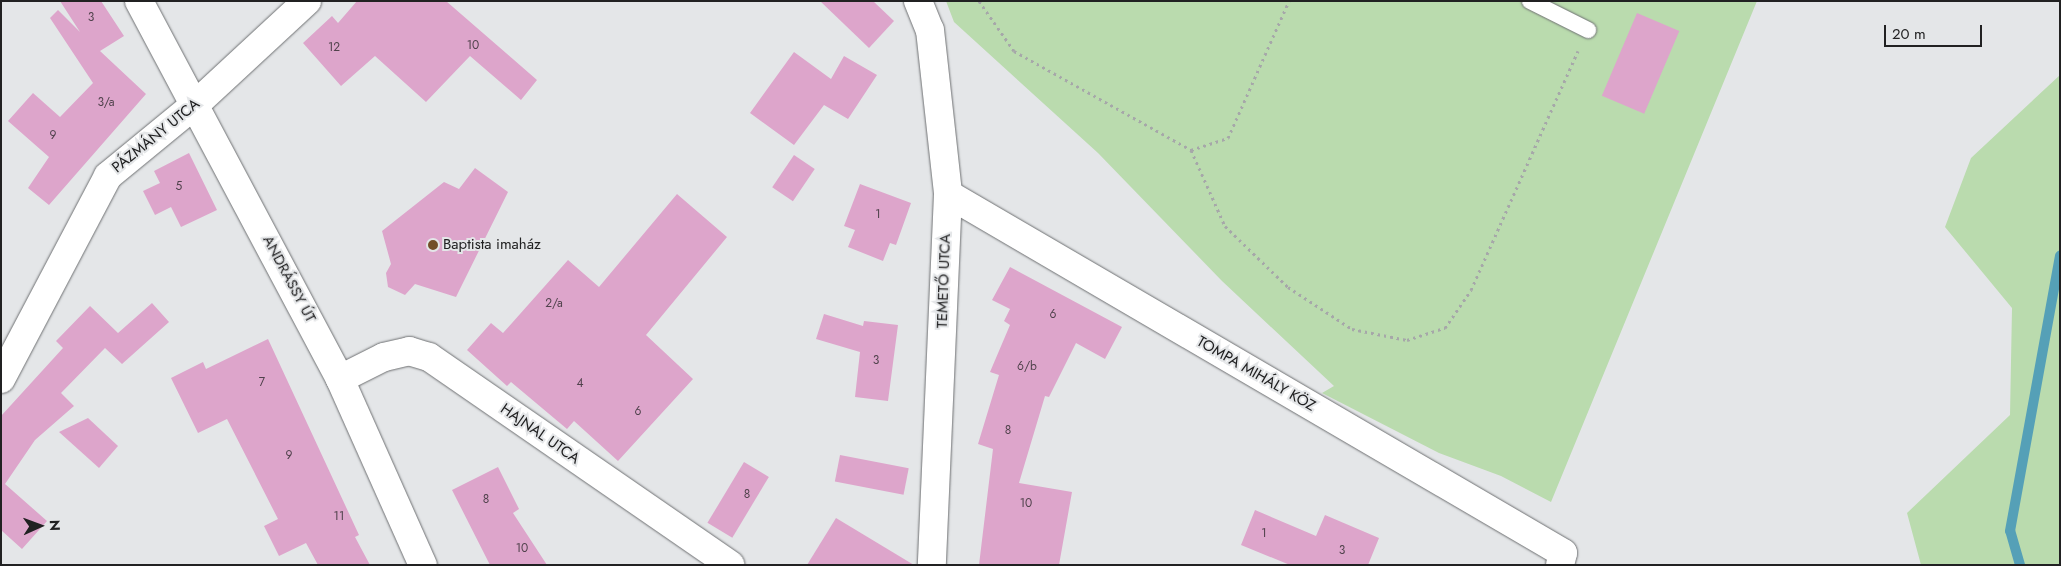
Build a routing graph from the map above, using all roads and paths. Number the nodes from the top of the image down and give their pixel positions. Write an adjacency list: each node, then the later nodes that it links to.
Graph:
1 (139, 1): 8 (street, ANDRÁSSY ÚT)
2 (307, 1): 8 (street, PÁZMÁNY UTCA)
3 (918, 1): 10 (street, TEMETŐ UTCA)
4 (979, 1): 9 (path)
5 (1289, 1): 9 (path)
6 (1530, 1): 7 (lane)
7 (1588, 30): 9 (path)
8 (197, 103): 11 (street, ANDRÁSSY ÚT); 12 (street, PÁZMÁNY UTCA)
9 (1191, 150)
10 (948, 194): 13 (street, TOMPA MIHÁLY KÖZ); 16 (street, TEMETŐ UTCA)
11 (340, 379): 14 (street, ANDRÁSSY ÚT); 15 (street, HAJNAL UTCA)
12 (1, 380)
13 (1562, 559)
14 (423, 565)
15 (730, 565)
16 (932, 565)

